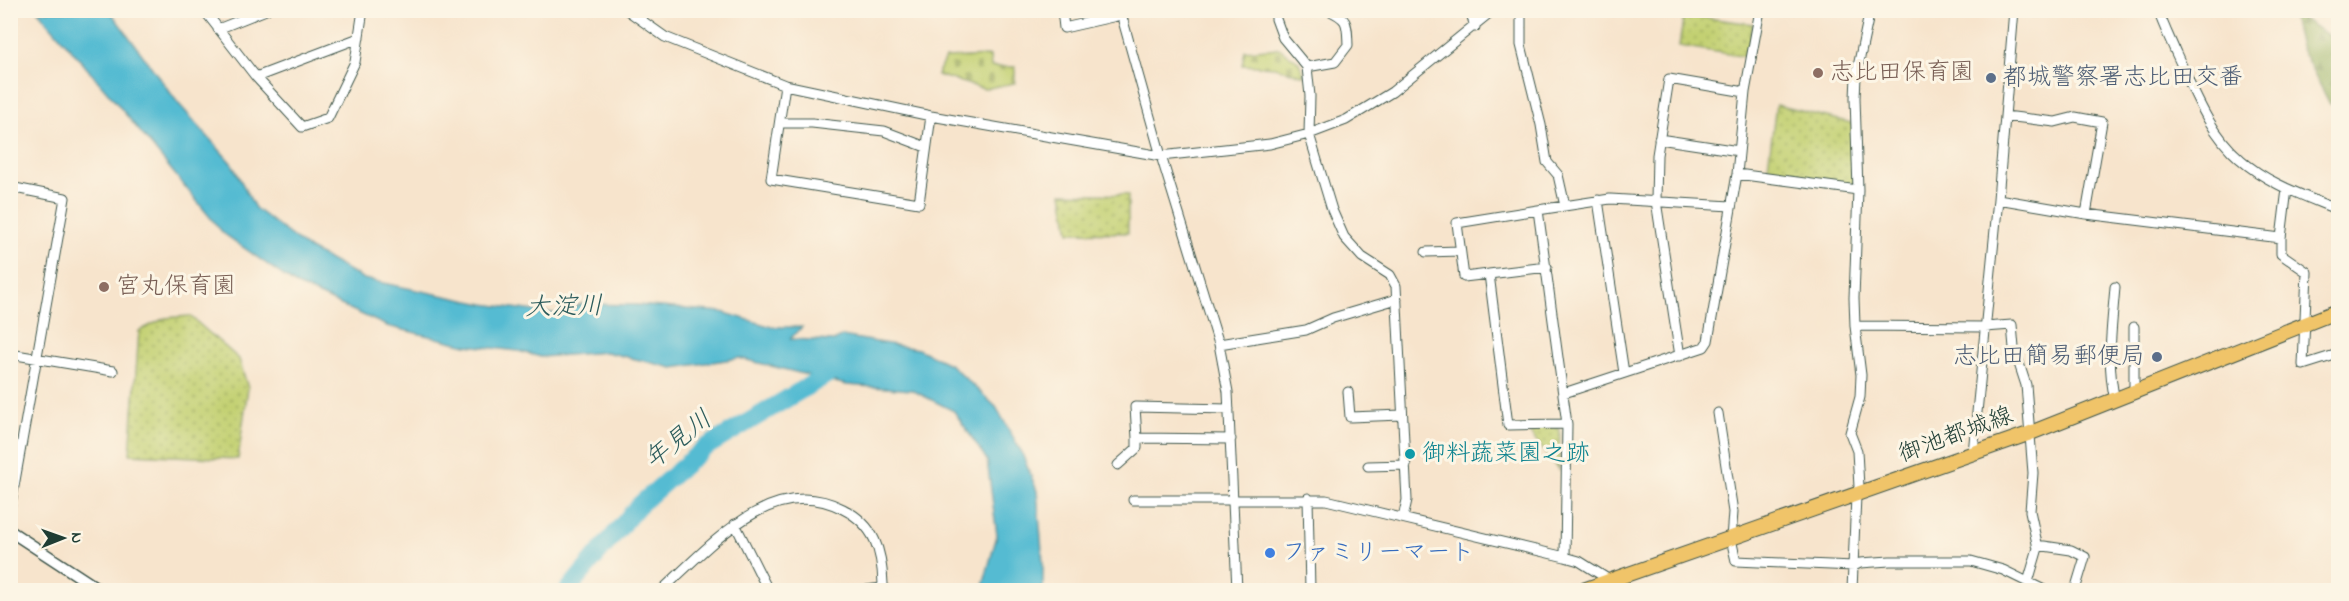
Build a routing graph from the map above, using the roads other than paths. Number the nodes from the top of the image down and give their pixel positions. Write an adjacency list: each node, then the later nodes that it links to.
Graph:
1 (204, 10): 17 (street)
2 (266, 10): 17 (street)
3 (363, 10): 18 (street)
4 (627, 10): 21 (street)
5 (1062, 10): 15 (street)
6 (1276, 10): 19 (street)
7 (1328, 10): 19 (street)
8 (1470, 10): 16 (street)
9 (1493, 10): 16 (street)
10 (1521, 10): 38 (street)
11 (1760, 10): 22 (street)
12 (1870, 10): 34 (street)
13 (2014, 10): 24 (street)
14 (2158, 10): 33 (street)
15 (1120, 13): 30 (street)
16 (1475, 27): 26 (street)
17 (218, 29): 20 (street)
18 (359, 38): 20 (street); 20 (street)
19 (1307, 68): 26 (street)
20 (256, 77)
21 (785, 85): 23 (street); 25 (street)
22 (1745, 92): 27 (street); 29 (street)
23 (931, 116): 28 (street); 30 (street)
24 (2005, 116): 36 (street); 42 (street)
25 (780, 123): 28 (street); 28 (street)
26 (1309, 134): 30 (street); 49 (street)
27 (1659, 139): 29 (street); 37 (street)
28 (927, 147)
29 (1739, 151): 31 (street)
30 (1161, 156): 55 (street)
31 (1737, 174): 34 (street); 39 (street)
32 (10, 187): 59 (street)
33 (2288, 189): 41 (street); 43 (street)
34 (1858, 190): 52 (street)
35 (1598, 200): 37 (street); 38 (street); 61 (street)
36 (1998, 200): 42 (street); 53 (street)
37 (1656, 201): 39 (street); 58 (street)
38 (1565, 206): 40 (street)
39 (1731, 206): 58 (street)
40 (1538, 210): 44 (street); 46 (street)
41 (2338, 210)
42 (2086, 214): 43 (street)
43 (2281, 238): 51 (street)
44 (1460, 251): 45 (street); 47 (street)
45 (1426, 252)
46 (1547, 267): 47 (street); 63 (street)
47 (1489, 274): 69 (street)
48 (2115, 287): 65 (street)
49 (1397, 299): 55 (street); 68 (street)
50 (2338, 311): 51 (main road, 御池都城線)
51 (2304, 324): 57 (street); 64 (main road, 御池都城線)
52 (1855, 326): 53 (street); 77 (street)
53 (1985, 327): 70 (street); 73 (street)
54 (2134, 327): 64 (street)
55 (1219, 344): 66 (street)
56 (10, 354): 59 (street)
57 (2338, 354)
58 (1680, 356): 61 (street)
59 (36, 358): 60 (street); 81 (street)
60 (112, 371)
61 (1624, 373): 63 (street)
62 (1348, 392): 68 (street)
63 (1564, 393): 69 (street)
64 (2134, 393): 65 (main road, 御池都城線)
65 (2115, 400): 70 (main road, 御池都城線)
66 (1229, 409): 71 (street); 72 (street)
67 (1718, 413): 85 (street)
68 (1402, 415): 75 (street)
69 (1567, 424): 87 (street)
70 (2028, 434): 73 (main road, 御池都城線); 86 (street)
71 (1137, 438): 72 (street); 74 (street)
72 (1231, 440): 80 (street)
73 (1973, 453): 77 (main road, 御池都城線)
74 (1118, 465)
75 (1406, 465): 76 (street); 82 (street)
76 (1368, 466)
77 (1856, 496): 85 (main road, 御池都城線); 88 (street)
78 (1308, 498): 80 (street); 82 (street); 96 (street)
79 (1133, 500): 80 (street)
80 (1232, 500): 95 (street)
81 (10, 509)
82 (1403, 518): 87 (street)
83 (735, 524): 92 (street); 93 (street); 94 (street)
84 (10, 531): 91 (street)
85 (1731, 539): 88 (street); 89 (main road, 御池都城線)
86 (2037, 545): 90 (street); 101 (street)
87 (1565, 557): 89 (street)
88 (1854, 566): 90 (street); 99 (street)
89 (1611, 581): 97 (main road, 御池都城線); 98 (street)
90 (2028, 582): 100 (street)
91 (100, 591)
92 (662, 591)
93 (768, 591)
94 (867, 591)
95 (1237, 591)
96 (1310, 591)
97 (1583, 591)
98 (1623, 591)
99 (1852, 591)
100 (2044, 591)
101 (2075, 591)

